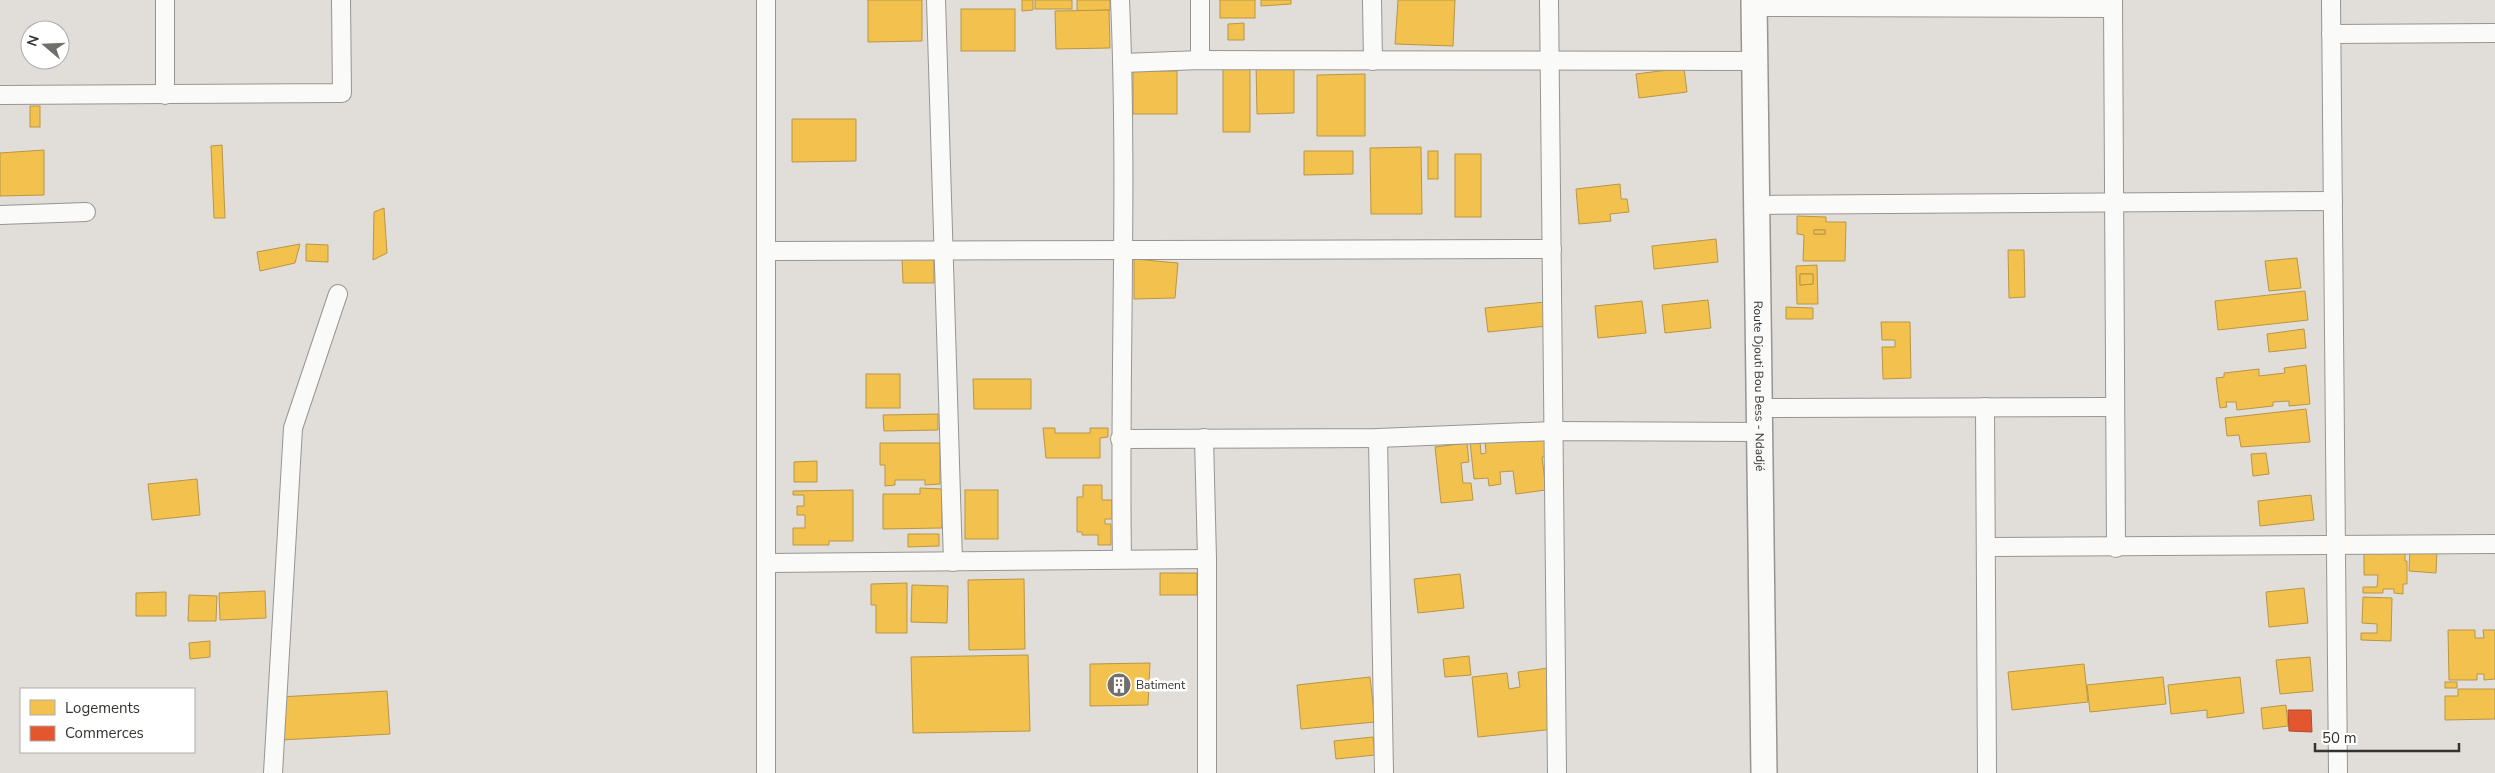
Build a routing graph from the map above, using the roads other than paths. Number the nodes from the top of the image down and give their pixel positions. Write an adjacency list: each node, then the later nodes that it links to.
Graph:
1 (165, 0): 19 (street)
2 (341, 0): 19 (street)
3 (766, 0): 26 (street)
4 (936, 0): 27 (street)
5 (1120, 0): 18 (street)
6 (1200, 0): 14 (street)
7 (1372, 0): 15 (street)
8 (1549, 0): 16 (street)
9 (2331, 0): 13 (street)
10 (1754, 4): 11 (street); 17 (main road, Route Djouti Bou Bess - Ndadjé)
11 (2113, 4): 22 (street)
12 (2495, 33): 13 (street)
13 (2331, 34): 21 (street)
14 (1200, 60): 15 (street); 18 (street)
15 (1373, 60): 16 (street)
16 (1550, 61): 17 (street); 28 (street)
17 (1755, 61): 23 (main road, Route Djouti Bou Bess - Ndadjé)
18 (1122, 63): 29 (street)
19 (165, 95): 20 (street)
20 (0, 96)
21 (2333, 201): 22 (street); 39 (street)
22 (2114, 204): 23 (street); 32 (street)
23 (1757, 205): 33 (main road, Route Djouti Bou Bess - Ndadjé)
24 (86, 212): 25 (street)
25 (0, 214)
26 (767, 250): 27 (street); 45 (street)
27 (942, 250): 29 (street); 44 (street)
28 (1552, 250): 29 (street); 34 (street)
29 (1123, 251): 37 (street)
30 (338, 294): 46 (street)
31 (1985, 407): 32 (street); 33 (street); 40 (street)
32 (2115, 407): 41 (street)
33 (1759, 420): 34 (street); 51 (main road, Route Djouti Bou Bess - Ndadjé)
34 (1553, 431): 36 (street); 50 (street)
35 (1204, 438): 36 (street); 37 (street); 43 (street)
36 (1378, 438): 49 (street)
37 (1120, 439): 42 (street)
38 (2495, 544): 39 (street)
39 (2336, 545): 41 (street); 53 (street)
40 (1986, 547): 41 (street); 52 (street)
41 (2116, 548)
42 (1122, 558): 43 (street); 44 (street)
43 (1207, 559): 48 (street)
44 (953, 562): 45 (street)
45 (766, 563): 47 (street)
46 (273, 773)
47 (766, 773)
48 (1207, 773)
49 (1384, 773)
50 (1557, 773)
51 (1764, 773)
52 (1987, 773)
53 (2338, 773)

